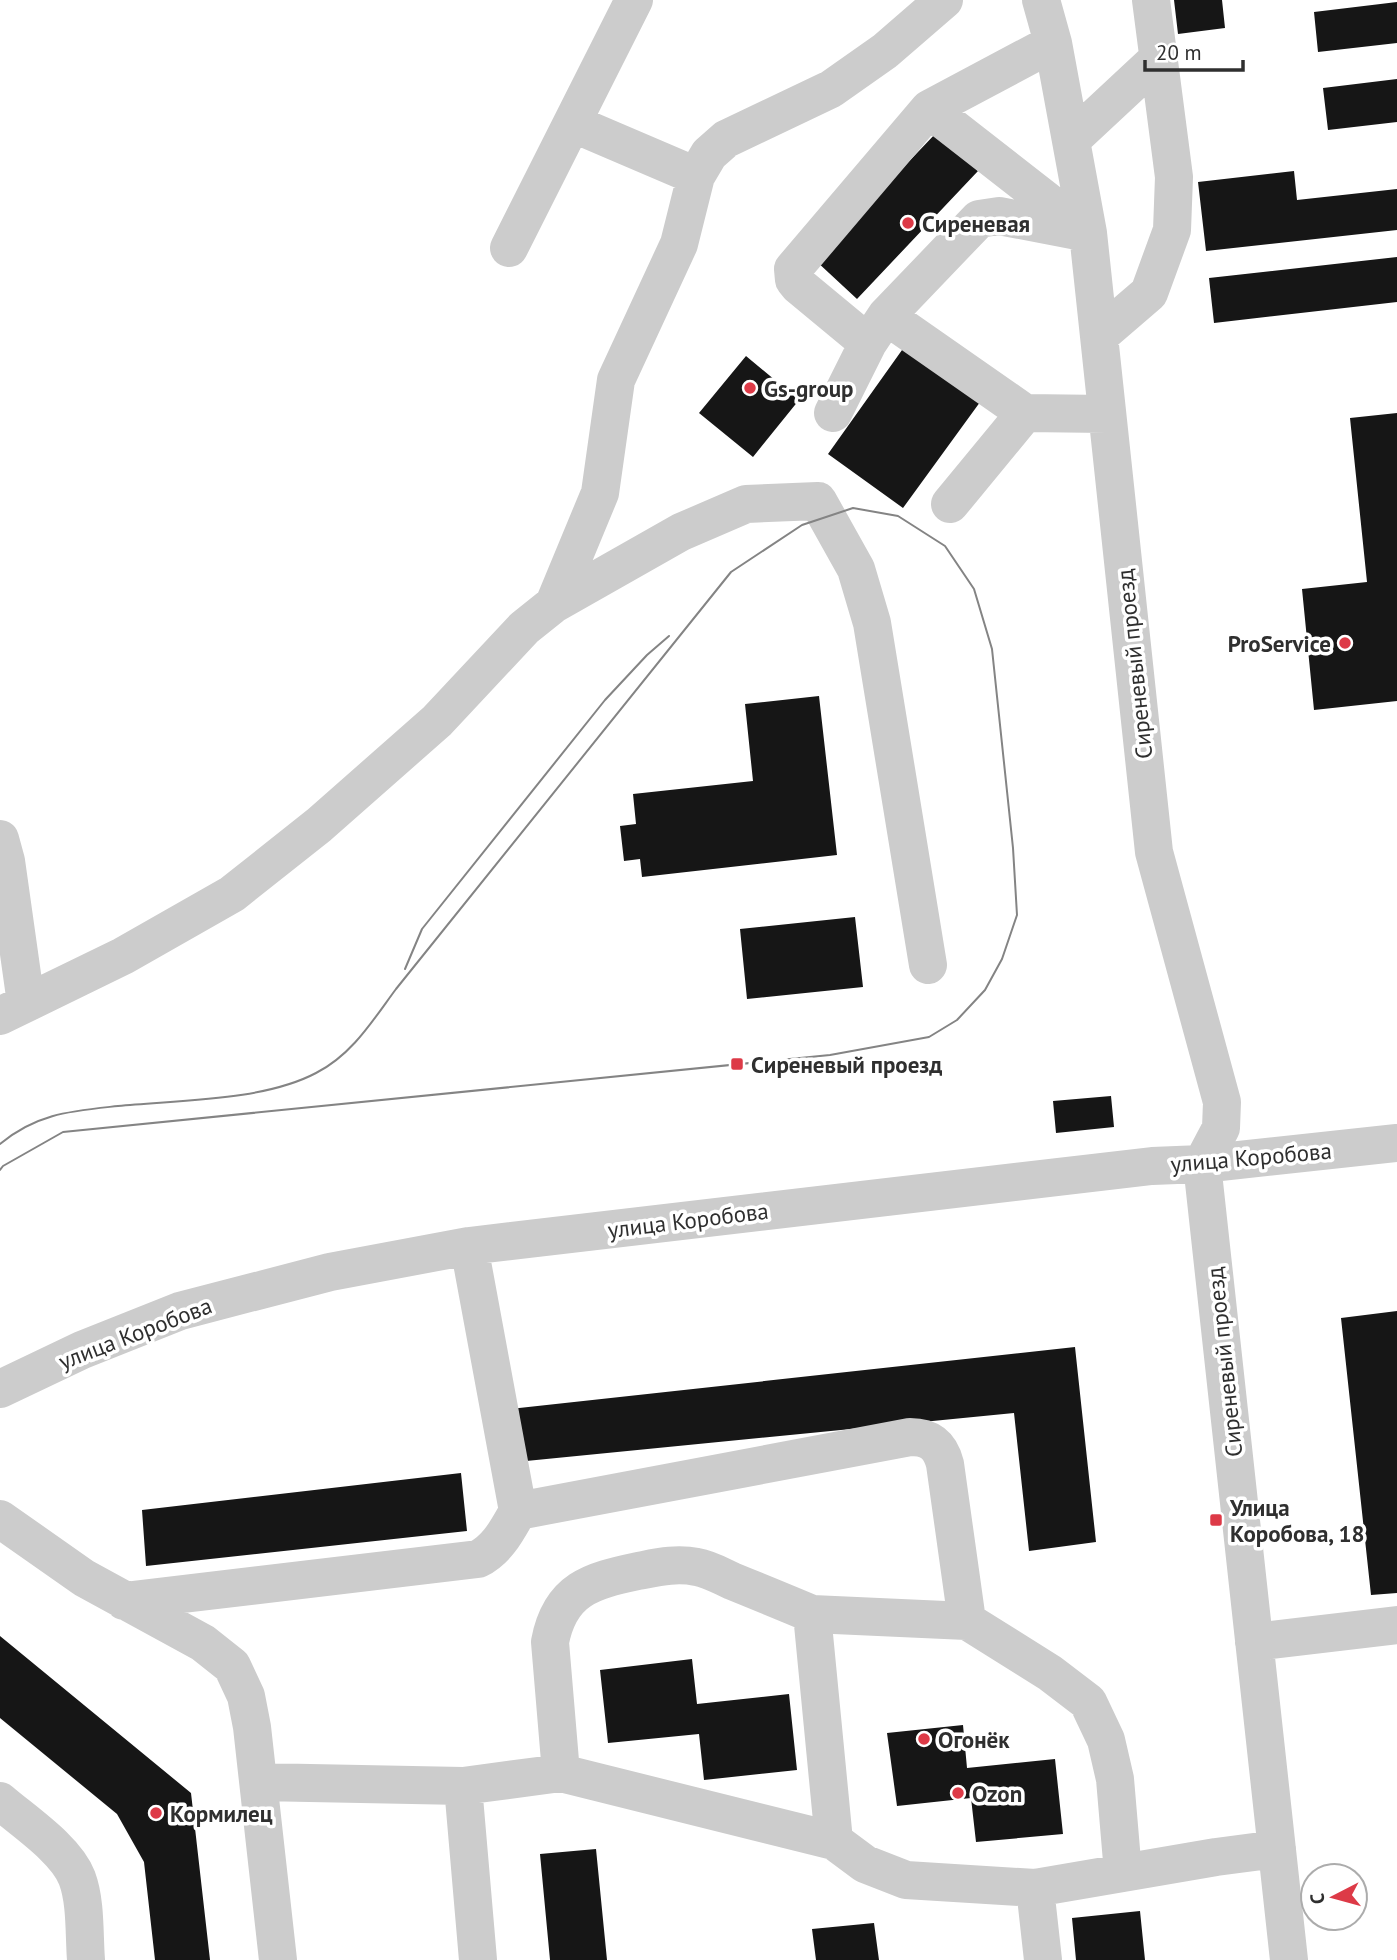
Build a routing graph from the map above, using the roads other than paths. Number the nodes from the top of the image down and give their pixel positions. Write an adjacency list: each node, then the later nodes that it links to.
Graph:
1 (634, 0): 8 (street)
2 (944, 0): 10 (street)
3 (1041, 0): 5 (street, Сиреневый проезд)
4 (1151, 0): 6 (street)
5 (1053, 43): 7 (street); 9 (street, Сиреневый проезд)
6 (1159, 58): 9 (street); 14 (street)
7 (929, 109): 11 (street); 13 (street)
8 (572, 123): 10 (street); 12 (street)
9 (1071, 140): 11 (street, Сиреневый проезд)
10 (696, 176): 19 (street)
11 (1088, 233): 13 (street); 14 (street, Сиреневый проезд)
12 (509, 248)
13 (877, 329): 15 (street); 16 (street)
14 (1099, 336): 17 (street, Сиреневый проезд)
15 (833, 413)
16 (1025, 413): 17 (street); 18 (street)
17 (1107, 414): 24 (street, Сиреневый проезд)
18 (950, 504)
19 (554, 604): 21 (street); 22 (street)
20 (0, 839): 22 (street)
21 (928, 965)
22 (13, 1010)
23 (1397, 1143): 24 (street, улица Коробова)
24 (1202, 1164): 25 (street, улица Коробова); 33 (street, Сиреневый проезд)
25 (469, 1246): 26 (street, улица Коробова); 27 (street)
26 (0, 1389)
27 (518, 1511): 29 (street); 31 (street)
28 (0, 1519): 29 (street)
29 (124, 1601): 35 (street)
30 (812, 1614): 31 (street); 34 (street); 38 (street)
31 (967, 1621): 40 (street)
32 (1397, 1625): 33 (street)
33 (1254, 1642): 39 (street, Сиреневый проезд)
34 (561, 1773): 36 (street); 38 (street)
35 (259, 1782): 36 (street); 43 (street)
36 (463, 1786): 44 (street)
37 (0, 1801): 42 (street)
38 (834, 1841): 41 (street)
39 (1277, 1849): 40 (street); 46 (street, Сиреневый проезд)
40 (1122, 1873): 41 (street)
41 (1035, 1888): 45 (street)
42 (86, 1960)
43 (278, 1960)
44 (478, 1960)
45 (1043, 1960)
46 (1289, 1960)

